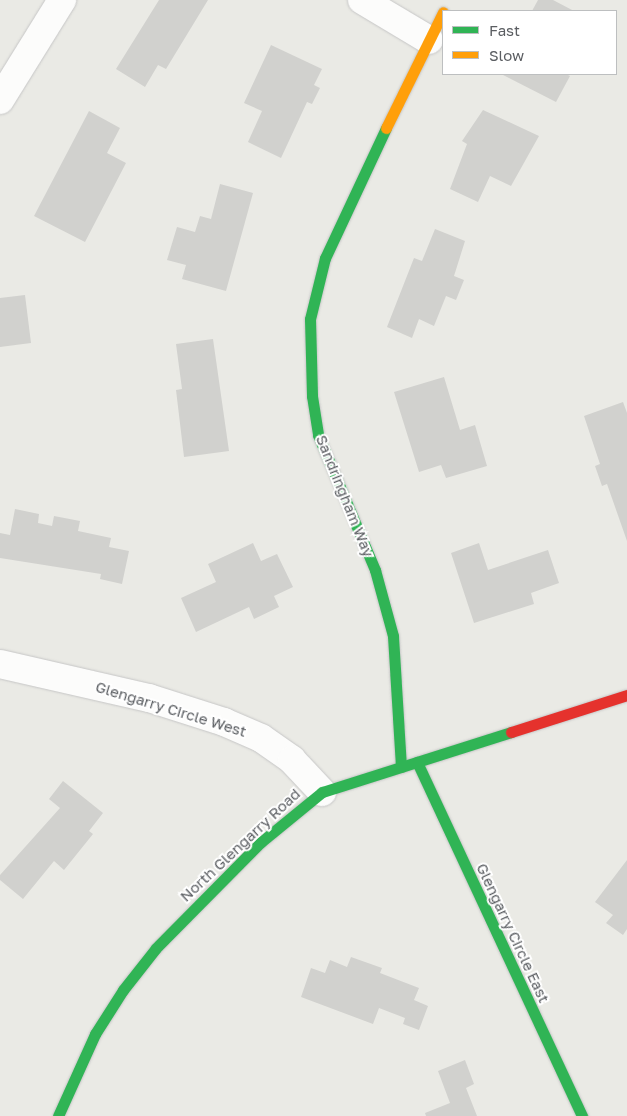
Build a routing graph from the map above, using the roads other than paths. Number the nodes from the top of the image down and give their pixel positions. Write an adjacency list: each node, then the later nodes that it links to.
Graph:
1 (62, 0): 5 (street)
2 (362, 0): 4 (street)
3 (442, 14): 4 (street, Sandringham Way)
4 (429, 40): 9 (street, Sandringham Way)
5 (0, 100)
6 (0, 664): 10 (street, Glengarry Circle West)
7 (627, 695): 8 (street, North Glengarry Road)
8 (417, 762): 9 (street, North Glengarry Road); 12 (street, Glengarry Circle East)
9 (401, 767): 10 (street, North Glengarry Road)
10 (322, 792): 11 (street, North Glengarry Road)
11 (58, 1116)
12 (582, 1116)

